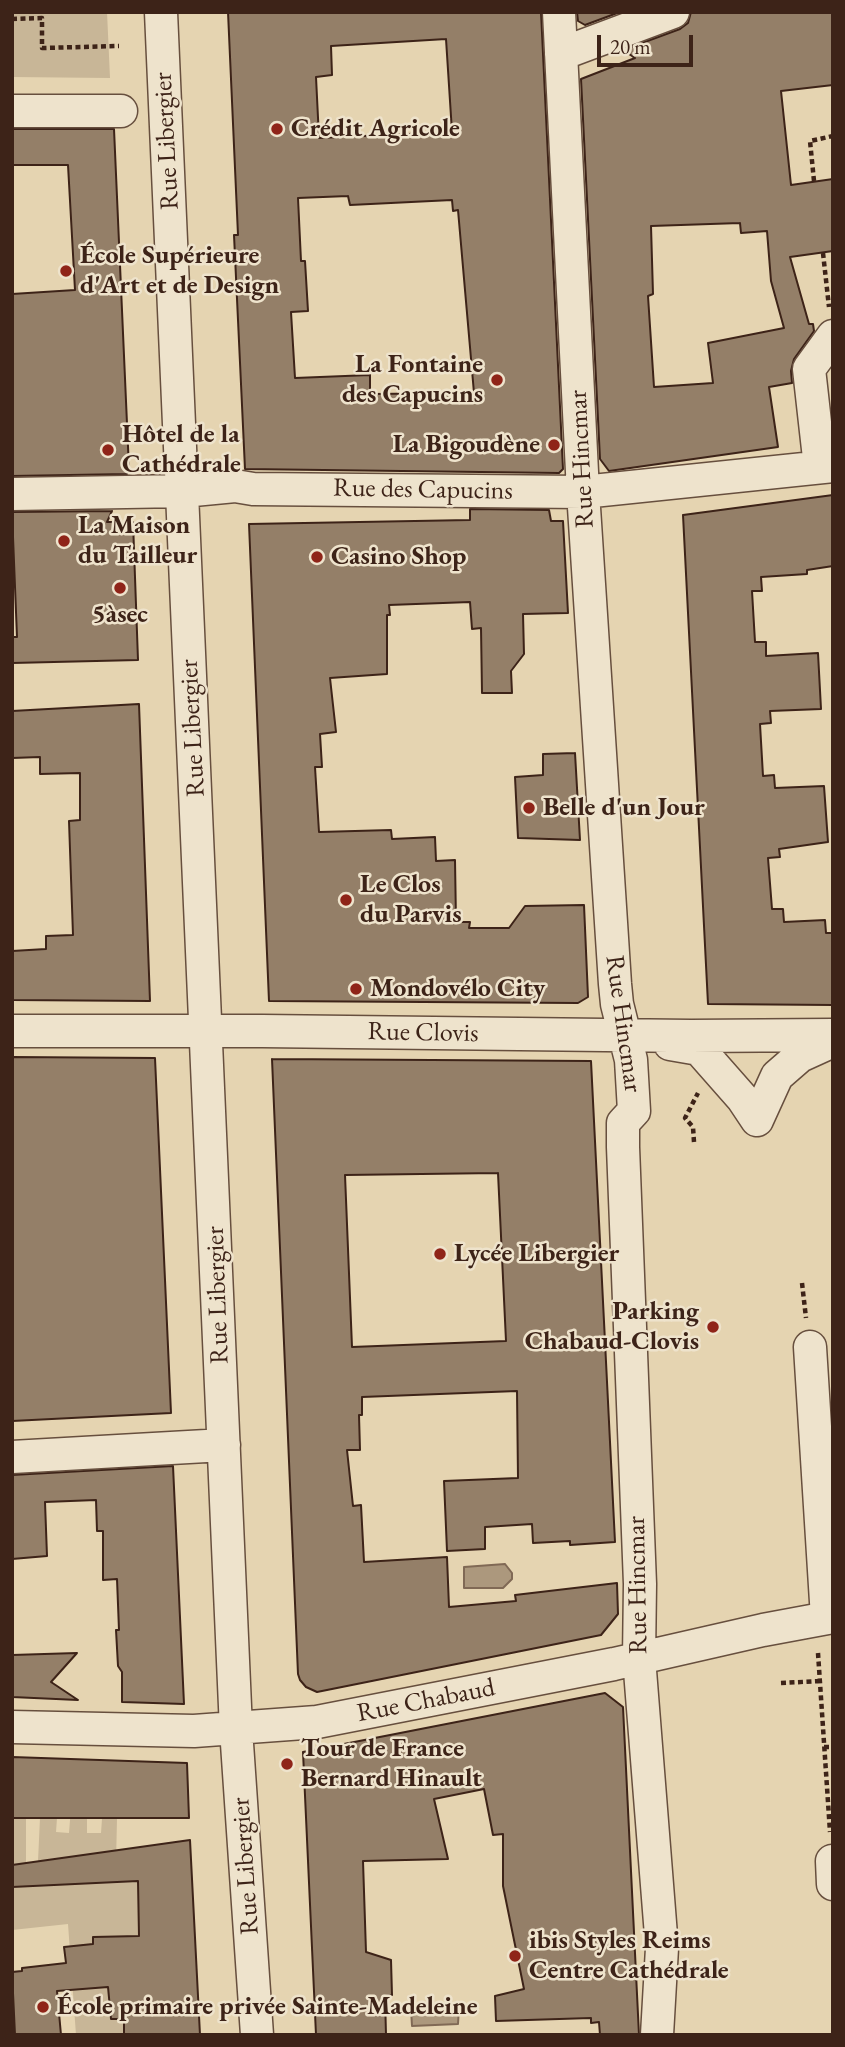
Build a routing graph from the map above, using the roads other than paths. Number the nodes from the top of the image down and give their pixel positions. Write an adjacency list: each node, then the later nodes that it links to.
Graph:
1 (161, 12): 9 (street, Rue Libergier)
2 (559, 12): 4 (street, Rue Hincmar)
3 (673, 12): 4 (street)
4 (562, 54): 10 (street, Rue Hincmar)
5 (12, 111): 6 (street)
6 (121, 111)
7 (831, 322): 8 (street)
8 (827, 467): 10 (street, Rue des Capucins)
9 (183, 491): 10 (street, Rue des Capucins); 11 (street, Rue des Capucins); 13 (street, Rue Libergier)
10 (583, 492): 14 (street, Rue Hincmar)
11 (12, 494)
12 (12, 1031): 13 (street, Rue Clovis)
13 (206, 1032): 14 (street, Rue Clovis); 18 (street, Rue Libergier)
14 (624, 1034): 15 (street, Rue Clovis); 16 (street); 21 (street, Rue Hincmar)
15 (833, 1035)
16 (833, 1041)
17 (810, 1347): 20 (street)
18 (224, 1445): 19 (street); 23 (street, Rue Libergier)
19 (12, 1457)
20 (825, 1618): 21 (street, Rue Chabaud)
21 (639, 1658): 23 (street, Rue Chabaud); 24 (street, Rue Hincmar)
22 (12, 1727): 23 (street, Rue Chabaud)
23 (236, 1730): 25 (street, Rue Libergier)
24 (651, 2033)
25 (257, 2035)

